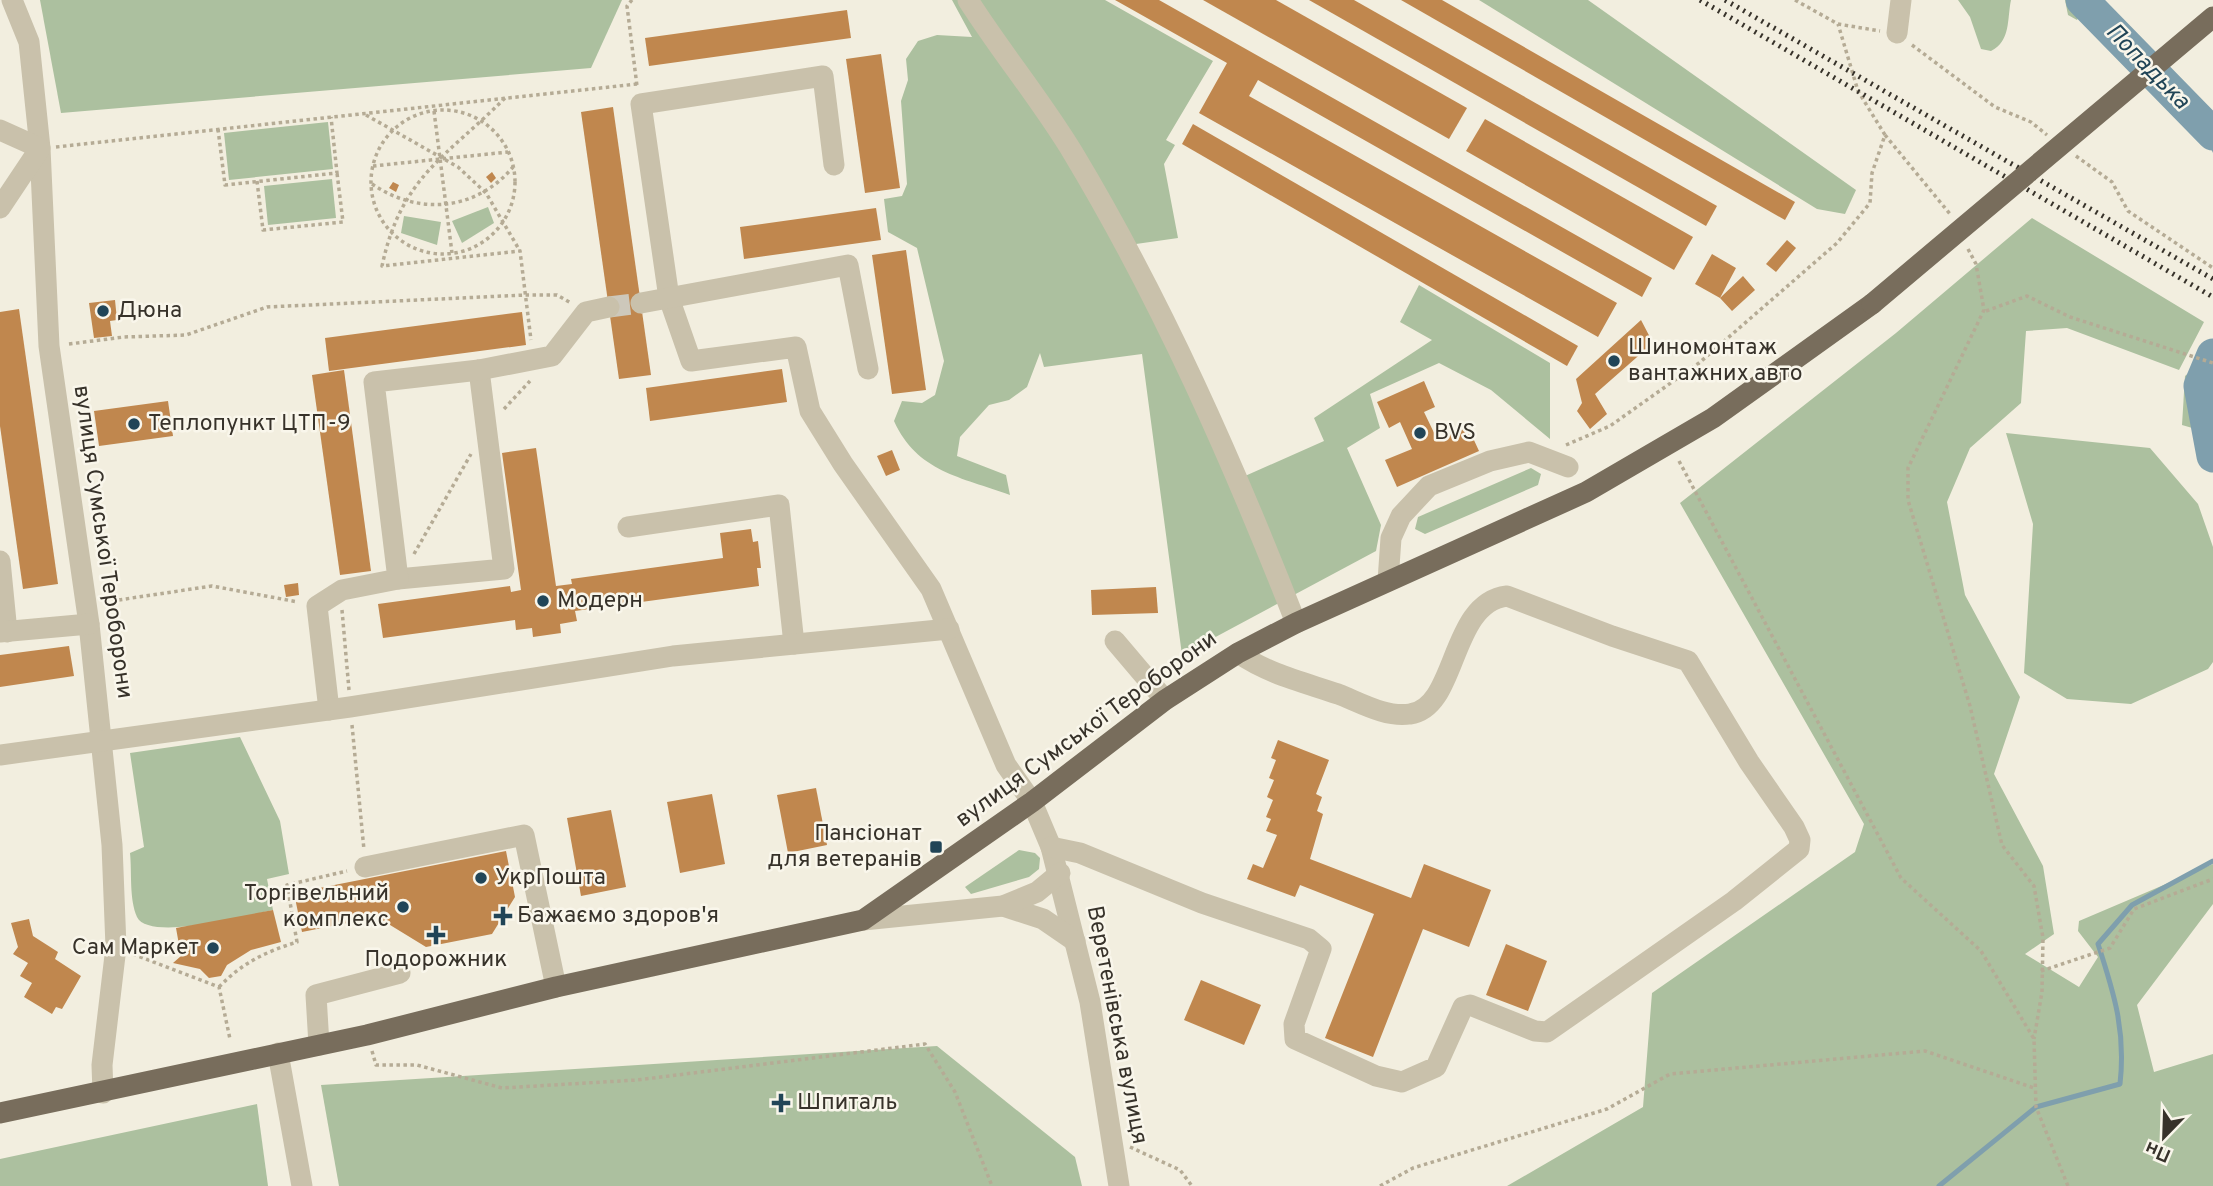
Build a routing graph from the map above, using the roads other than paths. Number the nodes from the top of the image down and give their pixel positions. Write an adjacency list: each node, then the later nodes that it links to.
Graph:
1 (12, 0): 7 (street, вулиця Сумської Тероборони)
2 (968, 0): 21 (street)
3 (1901, 0): 5 (street)
4 (2213, 17): 19 (main road, вулиця Сумської Тероборони, bridge)
5 (1897, 33)
6 (0, 130): 7 (street)
7 (40, 148): 9 (street); 20 (street, вулиця Сумської Тероборони)
8 (834, 165): 10 (street)
9 (0, 208)
10 (668, 298): 11 (street); 13 (street); 22 (street, Веретенівська вулиця)
11 (641, 303)
12 (609, 307): 14 (street)
13 (867, 369)
14 (478, 370): 18 (street); 18 (street)
15 (1568, 467): 19 (street)
16 (628, 527): 25 (street)
17 (0, 561): 23 (street)
18 (398, 579): 28 (street)
19 (1388, 581): 21 (main road, вулиця Сумської Тероборони)
20 (88, 615): 23 (street); 29 (street, вулиця Сумської Тероборони)
21 (1296, 623): 26 (main road, вулиця Сумської Тероборони)
22 (949, 629): 25 (street); 31 (street, Веретенівська вулиця)
23 (3, 632)
24 (1115, 641): 27 (street)
25 (794, 645): 28 (street)
26 (1238, 653): 27 (main road, вулиця Сумської Тероборони); 32 (street)
27 (1165, 701): 31 (main road, вулиця Сумської Тероборони)
28 (330, 710): 29 (street)
29 (103, 742): 30 (street); 42 (street, вулиця Сумської Тероборони)
30 (0, 755)
31 (1032, 802): 32 (street, Веретенівська вулиця); 36 (main road, вулиця Сумської Тероборони)
32 (1051, 847): 34 (street, Веретенівська вулиця)
33 (365, 867): 39 (street)
34 (1060, 873): 35 (street); 37 (street, Веретенівська вулиця)
35 (1003, 906): 36 (street); 37 (street)
36 (863, 920): 39 (main road, вулиця Сумської Тероборони)
37 (1075, 941): 45 (street, Веретенівська вулиця)
38 (400, 973): 40 (street)
39 (556, 987): 40 (main road, вулиця Сумської Тероборони)
40 (319, 1045): 41 (main road, вулиця Сумської Тероборони)
41 (278, 1054): 42 (main road, вулиця Сумської Тероборони); 44 (street)
42 (103, 1093): 43 (main road, вулиця Сумської Тероборони)
43 (0, 1113)
44 (302, 1186)
45 (1119, 1186)

